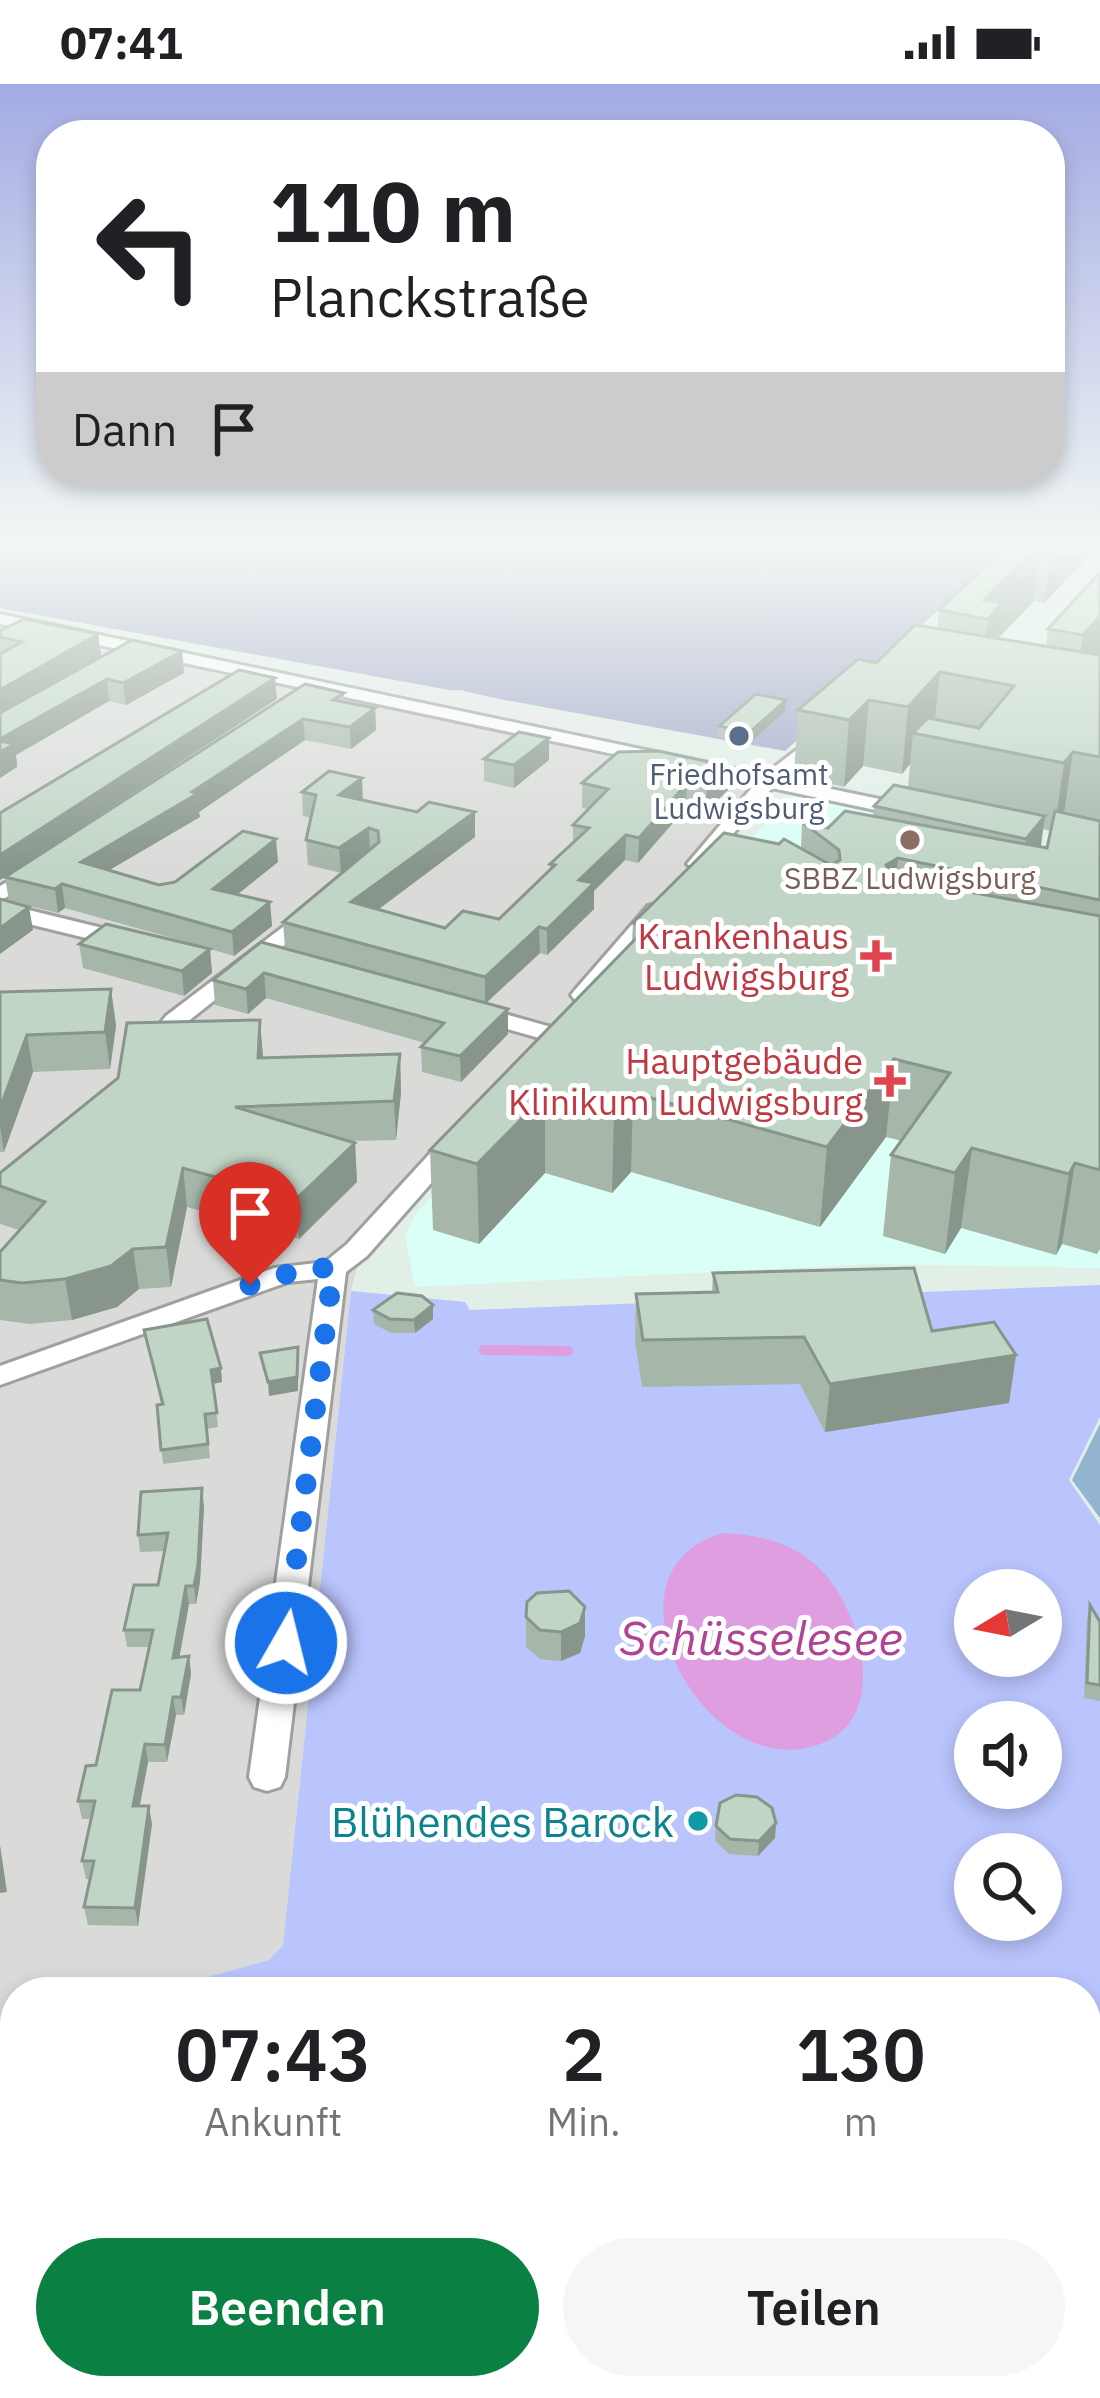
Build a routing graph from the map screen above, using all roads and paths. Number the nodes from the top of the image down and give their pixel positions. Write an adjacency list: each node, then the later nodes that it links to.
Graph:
1 (129, 652): 3 (street)
2 (155, 652): 4 (street)
3 (117, 659)
4 (316, 686): 5 (street); 7 (street)
5 (296, 700)
6 (845, 717): 7 (street)
7 (769, 781): 8 (street); 14 (street)
8 (922, 814)
9 (59, 856): 11 (street)
10 (333, 893): 15 (street)
11 (0, 895)
12 (0, 910): 13 (street)
13 (154, 948)
14 (440, 1003)
15 (174, 1021)
16 (476, 1117): 17 (street)
17 (333, 1269): 18 (street); 19 (street)
18 (0, 1376)
19 (267, 1778)

